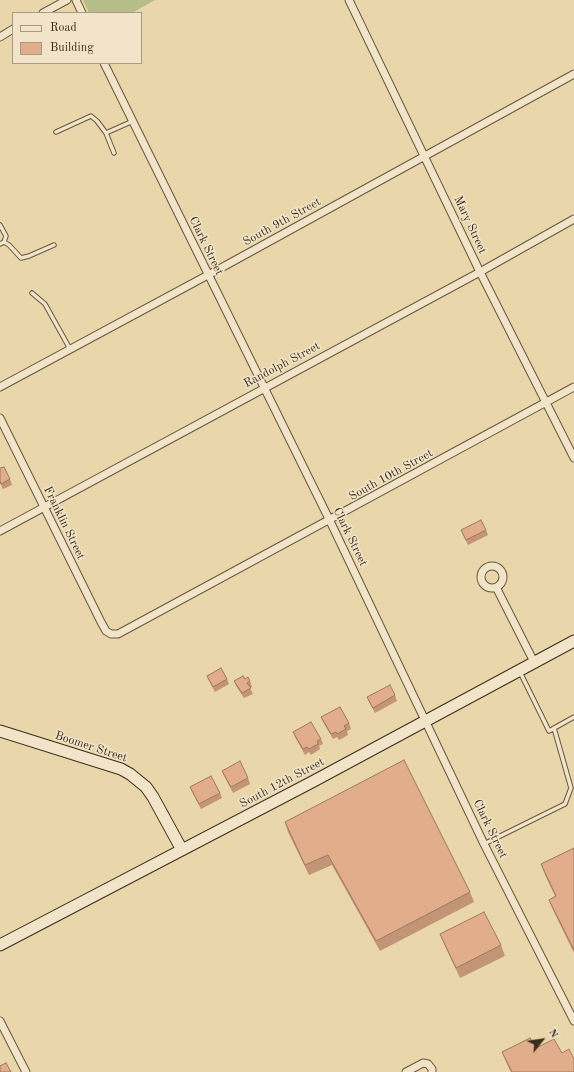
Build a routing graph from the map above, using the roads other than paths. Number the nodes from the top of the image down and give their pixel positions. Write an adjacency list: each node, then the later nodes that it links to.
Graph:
1 (67, 0): 4 (street)
2 (76, 0): 5 (street)
3 (349, 0): 14 (street, Mary Street)
4 (45, 12)
5 (82, 12)
6 (12, 30): 7 (street)
7 (0, 37)
8 (104, 64): 10 (street, Clark Street)
9 (574, 74): 14 (street, South 9th Street)
10 (133, 122): 12 (lane); 20 (street, Clark Street)
11 (56, 132): 12 (lane)
12 (106, 133): 13 (lane)
13 (114, 154)
14 (426, 156): 19 (street, Mary Street); 20 (street, South 9th Street)
15 (573, 221): 19 (street, Randolph Street)
16 (0, 224): 17 (lane)
17 (2, 243): 18 (lane)
18 (54, 245)
19 (480, 272): 24 (street, Randolph Street); 26 (street, Mary Street)
20 (208, 275): 22 (street, South 9th Street); 24 (street, Clark Street)
21 (32, 293): 22 (lane)
22 (70, 349): 23 (street, South 9th Street)
23 (0, 387)
24 (264, 387): 29 (street, Randolph Street); 30 (street, Clark Street)
25 (574, 387): 26 (street, South 10th Street)
26 (545, 403): 28 (street, Mary Street); 30 (street, South 10th Street)
27 (0, 418): 29 (street, Franklin Street)
28 (574, 458)
29 (43, 506): 31 (street, Randolph Street); 33 (street, Franklin Street)
30 (330, 521): 33 (street, South 10th Street); 38 (street, Clark Street)
31 (0, 531)
32 (496, 587): 35 (street)
33 (112, 634)
34 (574, 641): 35 (street, South 12th Street)
35 (534, 662): 36 (street, South 12th Street)
36 (519, 671): 38 (street, South 12th Street); 39 (lane)
37 (574, 717): 39 (lane)
38 (426, 720): 41 (street, Clark Street); 42 (street, South 12th Street)
39 (554, 728): 41 (lane)
40 (0, 731): 42 (street, Boomer Street)
41 (484, 844): 45 (street, Clark Street)
42 (182, 850): 43 (street, South 12th Street)
43 (0, 945)
44 (0, 1021): 46 (street)
45 (574, 1021)
46 (26, 1072)
47 (406, 1072): 48 (street)
48 (432, 1072)

